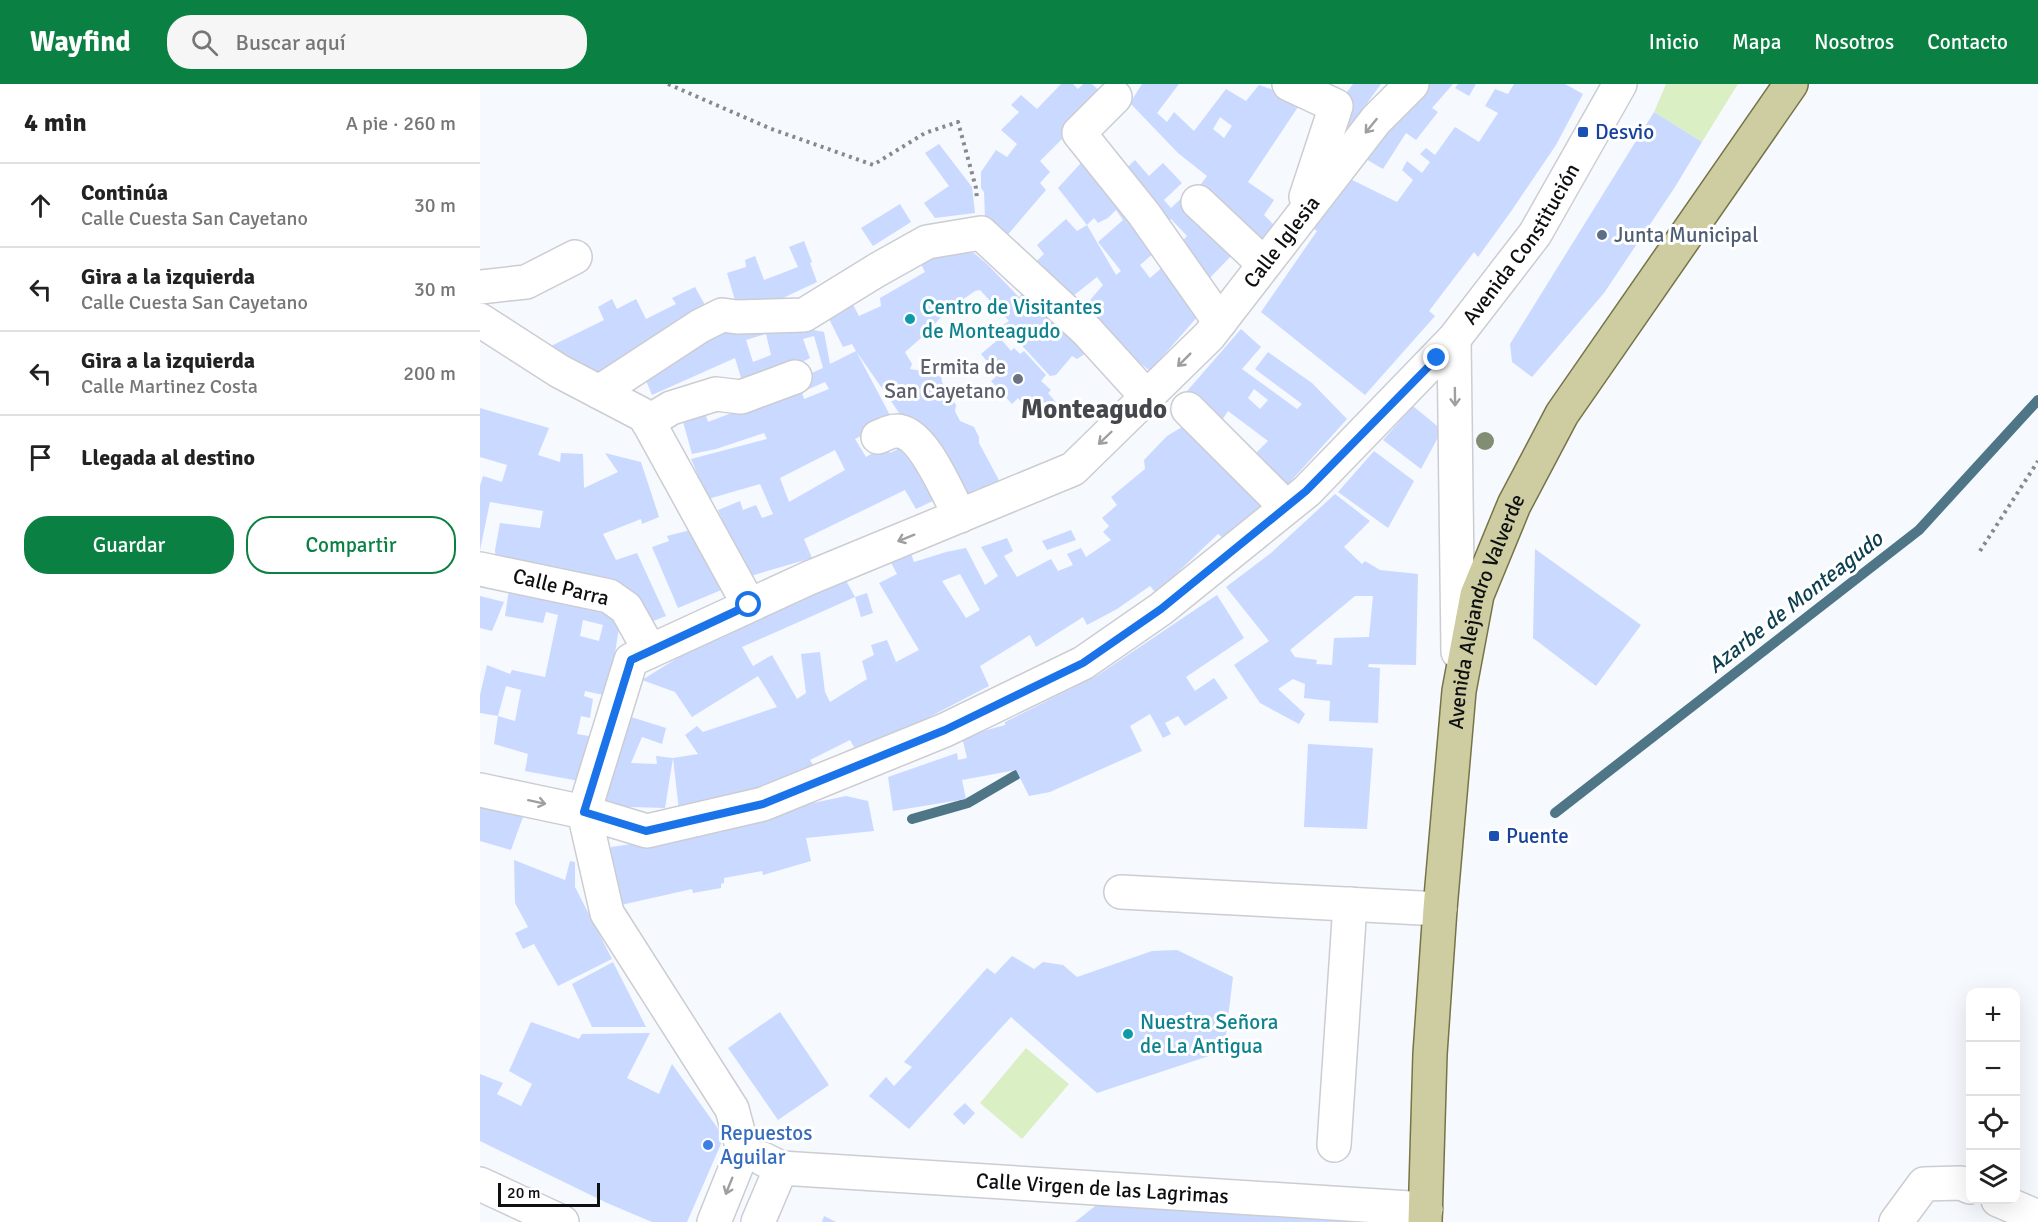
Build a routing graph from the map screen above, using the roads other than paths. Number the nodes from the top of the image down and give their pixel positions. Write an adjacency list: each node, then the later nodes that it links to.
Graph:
1 (1289, 84): 5 (street)
2 (1412, 84): 8 (street, Calle Iglesia, one-way to 8)
3 (1620, 84): 14 (street, Avenida Constitución)
4 (1791, 84): 26 (main road, Avenida Alejandro Valverde)
5 (1342, 95): 8 (street)
6 (1115, 97): 13 (street)
7 (1198, 202): 10 (street)
8 (1299, 218): 10 (street, Calle Iglesia)
9 (575, 257): 11 (street)
10 (1264, 264): 13 (street, Calle Iglesia)
11 (480, 287)
12 (480, 320): 16 (street)
13 (1220, 322): 17 (street, Calle Iglesia, one-way to 17)
14 (1454, 339): 21 (street, Avenida Constitución); 26 (street, one-way to 26)
15 (795, 377): 19 (street)
16 (599, 392): 17 (street); 19 (street)
17 (1147, 397): 22 (street, Calle Iglesia, one-way to 22)
18 (1188, 409): 21 (street)
19 (648, 422): 24 (street)
20 (878, 437): 22 (street)
21 (1286, 507): 28 (street, Avenida Constitución)
22 (960, 516): 24 (street, Calle Iglesia, one-way to 24)
23 (480, 568): 25 (street, Calle Parra)
24 (749, 605): 25 (street, Calle Iglesia)
25 (650, 651): 28 (street, Calle Iglesia)
26 (1459, 691): 31 (main road, Avenida Alejandro Valverde)
27 (480, 790): 28 (street, Avenida Constitución, one-way to 28)
28 (584, 812): 33 (street)
29 (1121, 892): 30 (street)
30 (1350, 904): 31 (street); 32 (street)
31 (1440, 909): 38 (main road, Avenida Alejandro Valverde)
32 (1334, 1145)
33 (744, 1150): 34 (street); 41 (street, one-way to 41)
34 (781, 1168): 38 (street, Calle Virgen de las Lagrimas); 42 (street)
35 (1966, 1185): 43 (street)
36 (482, 1189): 40 (street)
37 (2007, 1204): 39 (street)
38 (1425, 1216)
39 (2038, 1217)
40 (562, 1222)
41 (714, 1222)
42 (758, 1222)
43 (1896, 1222)

